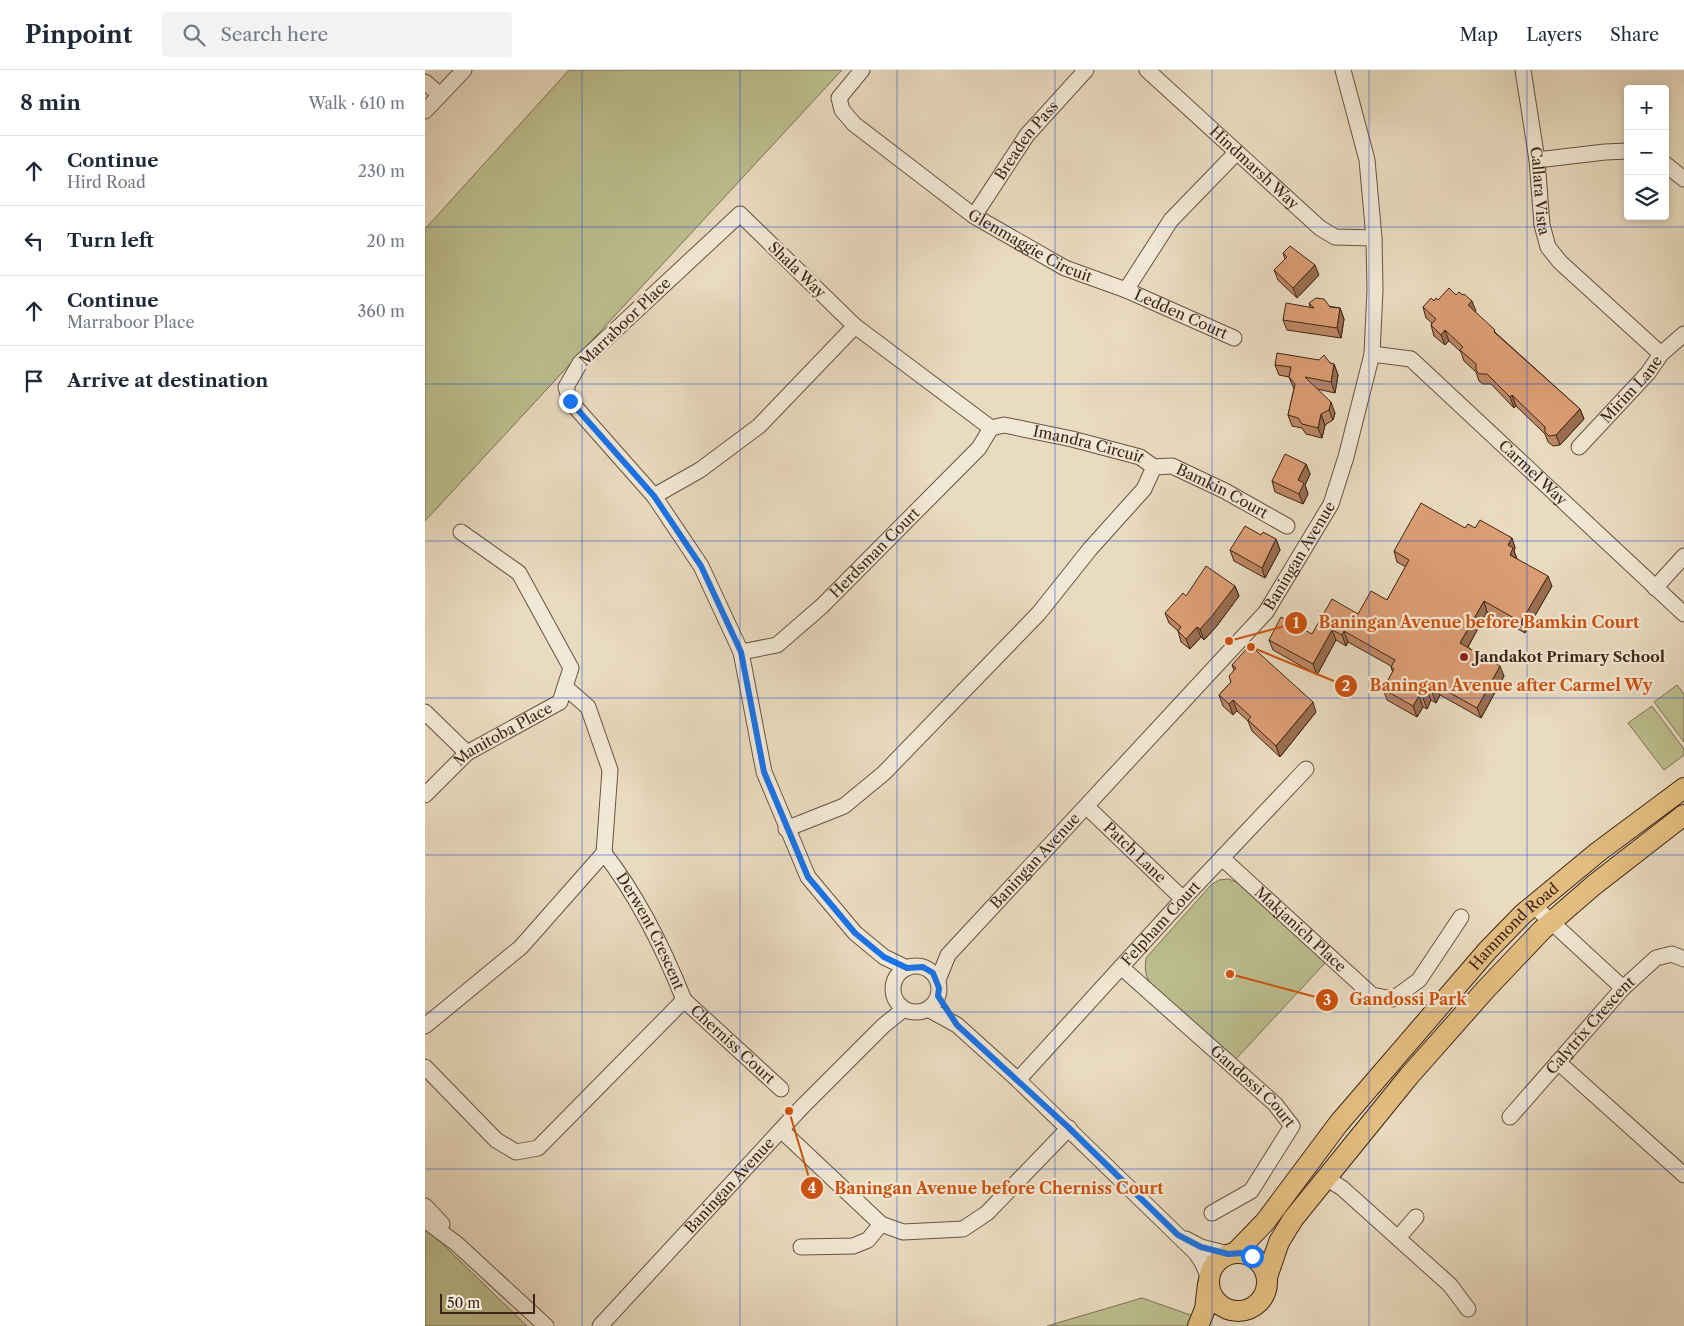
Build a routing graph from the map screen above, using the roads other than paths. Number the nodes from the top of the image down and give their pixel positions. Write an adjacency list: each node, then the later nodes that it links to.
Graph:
1 (464, 70): 8 (street)
2 (862, 70): 16 (street, Glenmaggie Circuit)
3 (1086, 70): 16 (street, Breaden Pass)
4 (1147, 70): 11 (street, Hindmarsh Way)
5 (1343, 70): 17 (street, Baningan Avenue)
6 (1523, 70): 12 (street, Callara Vista)
7 (425, 82): 8 (street)
8 (440, 96): 9 (street)
9 (425, 111)
10 (1624, 151): 12 (street)
11 (1236, 153): 17 (street, Hindmarsh Way); 18 (street)
12 (1537, 160): 23 (street, Callara Vista)
13 (1669, 167): 14 (street)
14 (1684, 179)
15 (740, 214): 19 (street, Shala Way); 27 (street, Marraboor Place)
16 (973, 216): 18 (street, Glenmaggie Circuit)
17 (1374, 238): 22 (street, Baningan Avenue)
18 (1127, 290): 21 (street, Ledden Court)
19 (855, 326): 24 (street); 27 (street)
20 (1684, 334): 23 (street, Mirim Lane)
21 (1234, 338)
22 (1373, 354): 31 (street, Carmel Way); 40 (street, Baningan Avenue)
23 (1661, 354): 25 (street, Mirim Lane)
24 (991, 428): 26 (street, Imandra Circuit); 33 (street, Herdsman Court)
25 (1579, 447)
26 (1153, 466): 28 (street, Bamkin Court); 42 (street, Imandra Circuit)
27 (654, 496): 33 (street, Marraboor Place)
28 (1287, 526)
29 (461, 532): 34 (street, Manitoba Place)
30 (1684, 556): 31 (street)
31 (1655, 588): 32 (street, Carmel Way)
32 (1684, 614)
33 (741, 652): 42 (street, Marraboor Place)
34 (565, 687): 36 (street, Manitoba Place); 43 (street)
35 (425, 712): 36 (street)
36 (467, 753): 39 (street, Manitoba Place)
37 (1307, 769): 44 (street, Felpham Court)
38 (1684, 788): 46 (main road, Hammond Road)
39 (425, 795)
40 (1087, 808): 45 (street, Patch Lane); 49 (street, Baningan Avenue)
41 (1684, 815): 48 (main road, Hammond Road)
42 (787, 829): 50 (street, Marraboor Place)
43 (604, 853): 59 (street, Derwent Crescent); 63 (street, Derwent Crescent)
44 (1222, 858): 45 (street, Felpham Court); 47 (street, Makjanich Place)
45 (1183, 899): 52 (street, Felpham Court)
46 (1533, 906): 48 (street); 82 (main road, Hammond Road)
47 (1461, 917)
48 (1551, 922): 57 (street); 72 (main road, Hammond Road)
49 (948, 955): 53 (street, Baningan Avenue); 55 (street, Baningan Avenue)
50 (884, 957): 54 (street, Marraboor Place); 56 (street)
51 (1684, 959): 57 (street, Calytrix Crescent)
52 (1121, 966): 66 (street, Felpham Court); 74 (street, Gandossi Court)
53 (923, 967): 54 (street); 55 (street)
54 (907, 968): 56 (street)
55 (938, 980): 58 (street)
56 (893, 983): 60 (street)
57 (1623, 988): 64 (street, Calytrix Crescent)
58 (938, 996): 61 (street); 62 (street)
59 (684, 1000): 65 (street, Derwent Crescent); 67 (street, Cherniss Court)
60 (900, 1004): 61 (street); 70 (street, Baningan Avenue)
61 (928, 1009): 62 (street)
62 (957, 1025): 66 (street)
63 (425, 1026)
64 (1558, 1062): 68 (street, Calytrix Crescent); 71 (street)
65 (425, 1067)
66 (1018, 1080): 69 (street)
67 (781, 1089)
68 (1510, 1117)
69 (1069, 1128): 77 (street); 78 (street)
70 (781, 1130): 77 (street); 88 (street, Baningan Avenue)
71 (1684, 1175)
72 (1326, 1178): 79 (street); 83 (main road, Hammond Road)
73 (425, 1206): 80 (street)
74 (1212, 1213)
75 (1416, 1217): 79 (street)
76 (425, 1220): 80 (street)
77 (881, 1224): 81 (street)
78 (1178, 1235): 82 (street); 84 (street)
79 (1397, 1238): 86 (street)
80 (457, 1244): 87 (street)
81 (801, 1247)
82 (1231, 1254): 83 (main road); 84 (main road)
83 (1267, 1277): 85 (main road)
84 (1209, 1280): 85 (main road); 89 (main road)
85 (1253, 1308): 90 (main road)
86 (1468, 1309)
87 (546, 1326)
88 (600, 1326)
89 (1199, 1326)
90 (1235, 1326)

